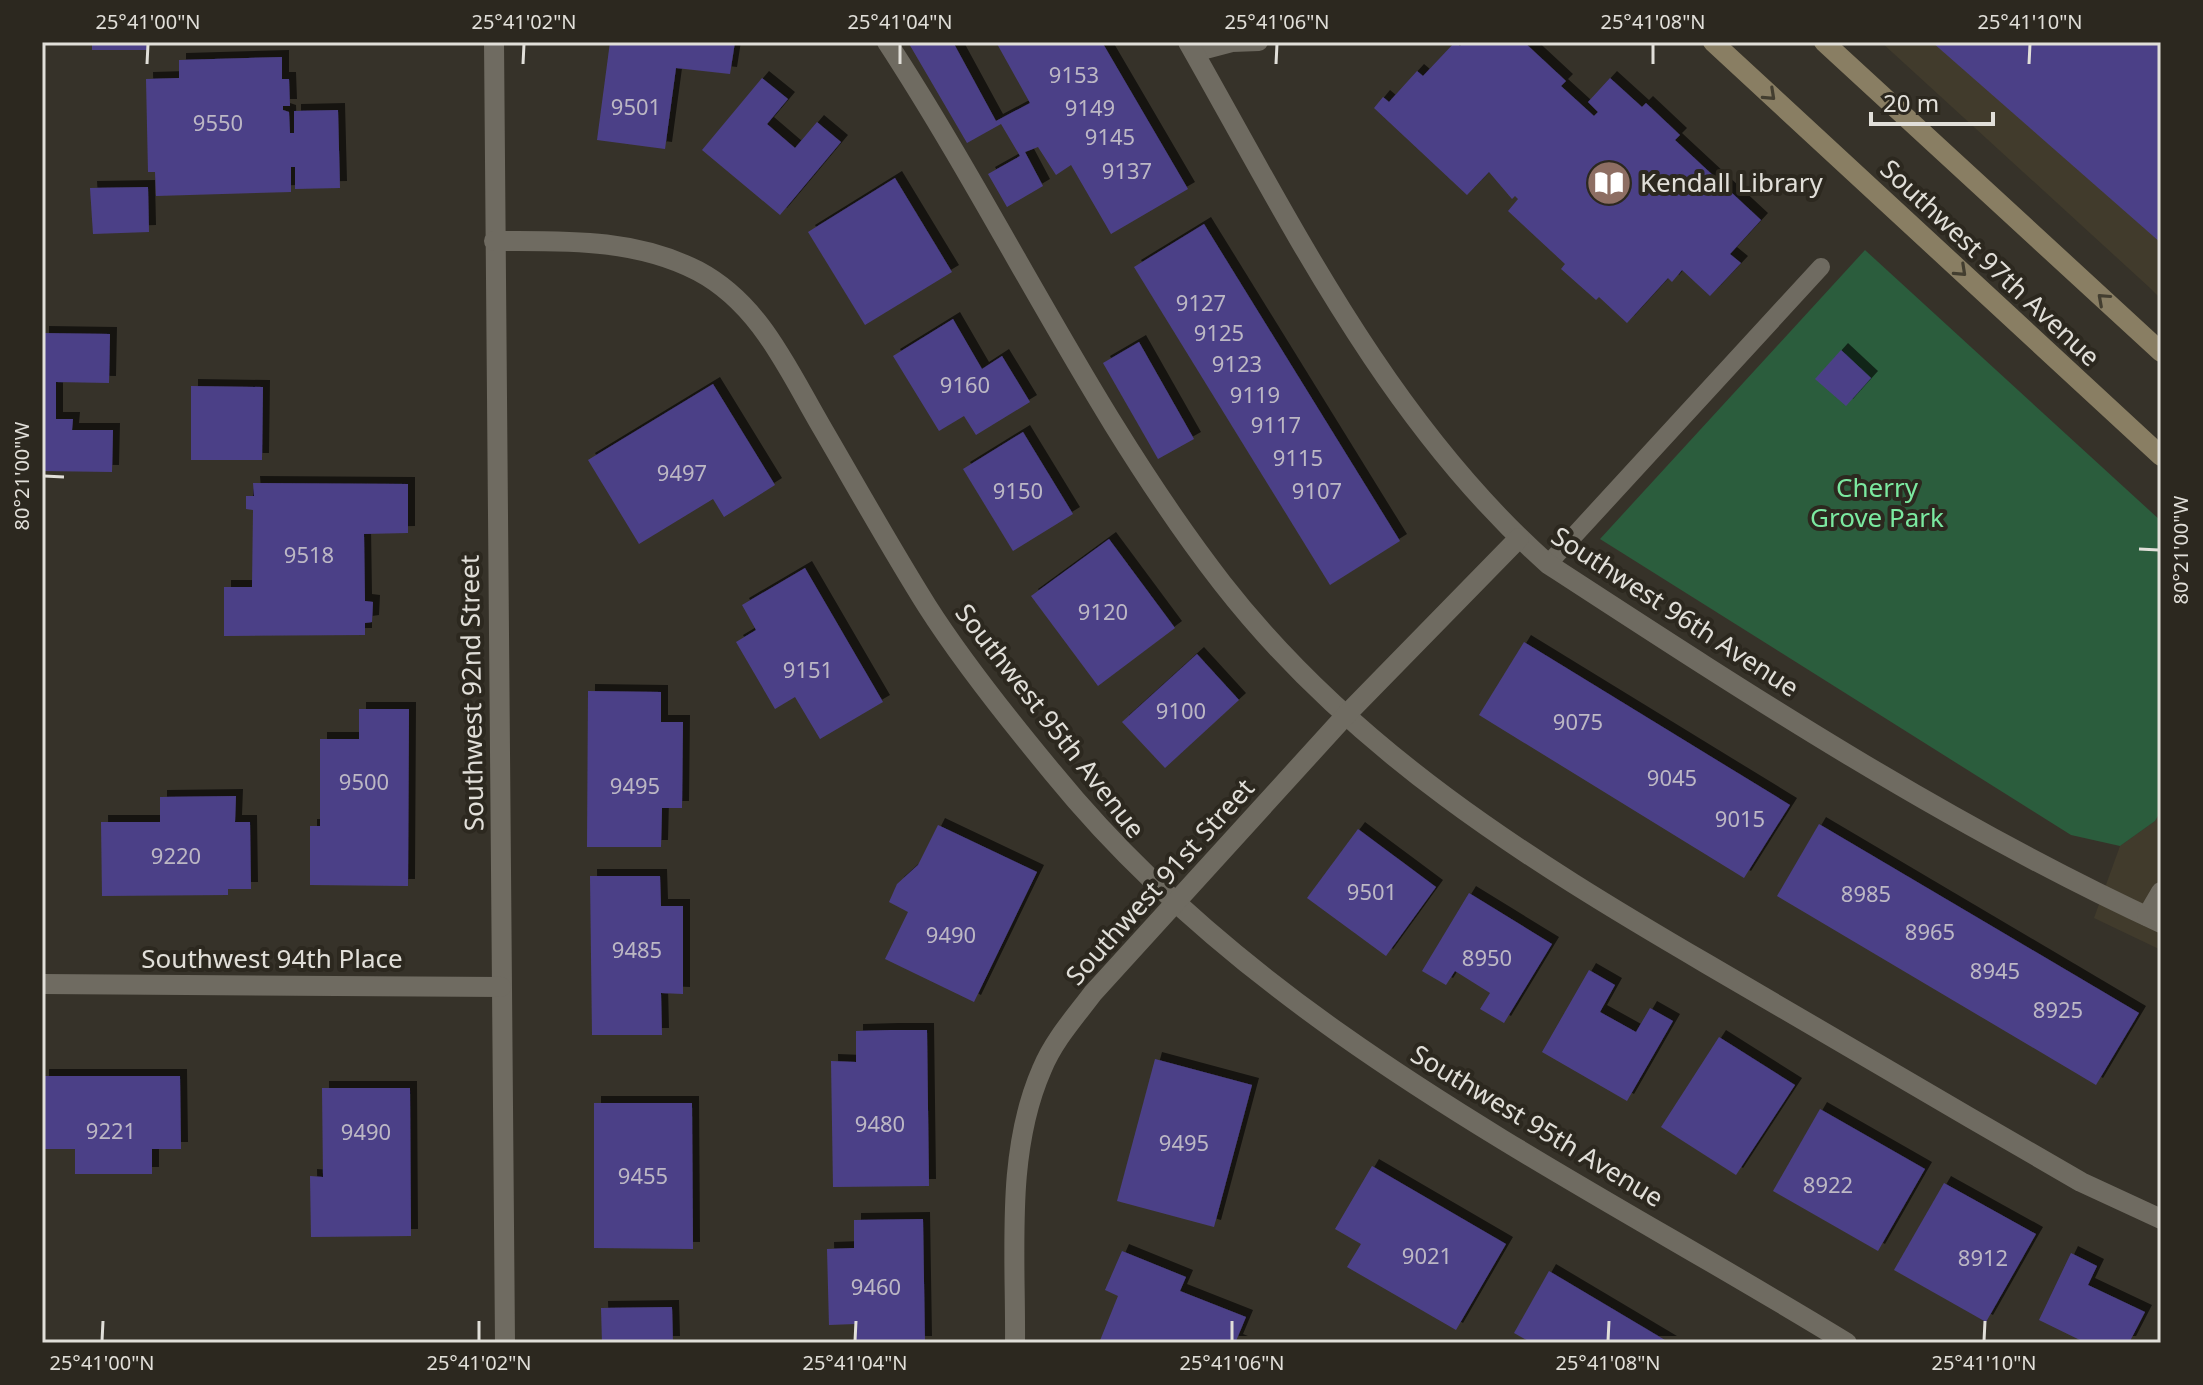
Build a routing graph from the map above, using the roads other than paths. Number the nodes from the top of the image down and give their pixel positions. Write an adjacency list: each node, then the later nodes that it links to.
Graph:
1 (494, 42): 7 (street, Southwest 92nd Street)
2 (887, 42): 13 (street)
3 (1259, 42): 6 (lane)
4 (1713, 42): 10 (street, Southwest 97th Avenue, one-way to 10)
5 (1824, 42): 9 (street, Southwest 97th Avenue, one-way to 5)
6 (1191, 48): 11 (street, Southwest 96th Avenue)
7 (494, 241): 15 (street, Southwest 95th Avenue); 18 (street, Southwest 92nd Street)
8 (1821, 267): 12 (lane)
9 (2161, 352)
10 (2161, 456)
11 (1519, 538): 12 (street, Southwest 96th Avenue); 13 (street, Southwest 91st Street)
12 (1548, 564): 16 (street, Southwest 96th Avenue)
13 (1346, 715): 15 (street, Southwest 91st Street); 19 (street)
14 (2161, 892): 16 (street)
15 (1174, 904): 21 (street, Southwest 91st Street); 22 (street, Southwest 95th Avenue)
16 (2154, 920)
17 (42, 984): 18 (street, Southwest 94th Place)
18 (501, 987): 20 (street, Southwest 92nd Street)
19 (2161, 1219)
20 (505, 1343)
21 (1015, 1343)
22 (1847, 1343)

